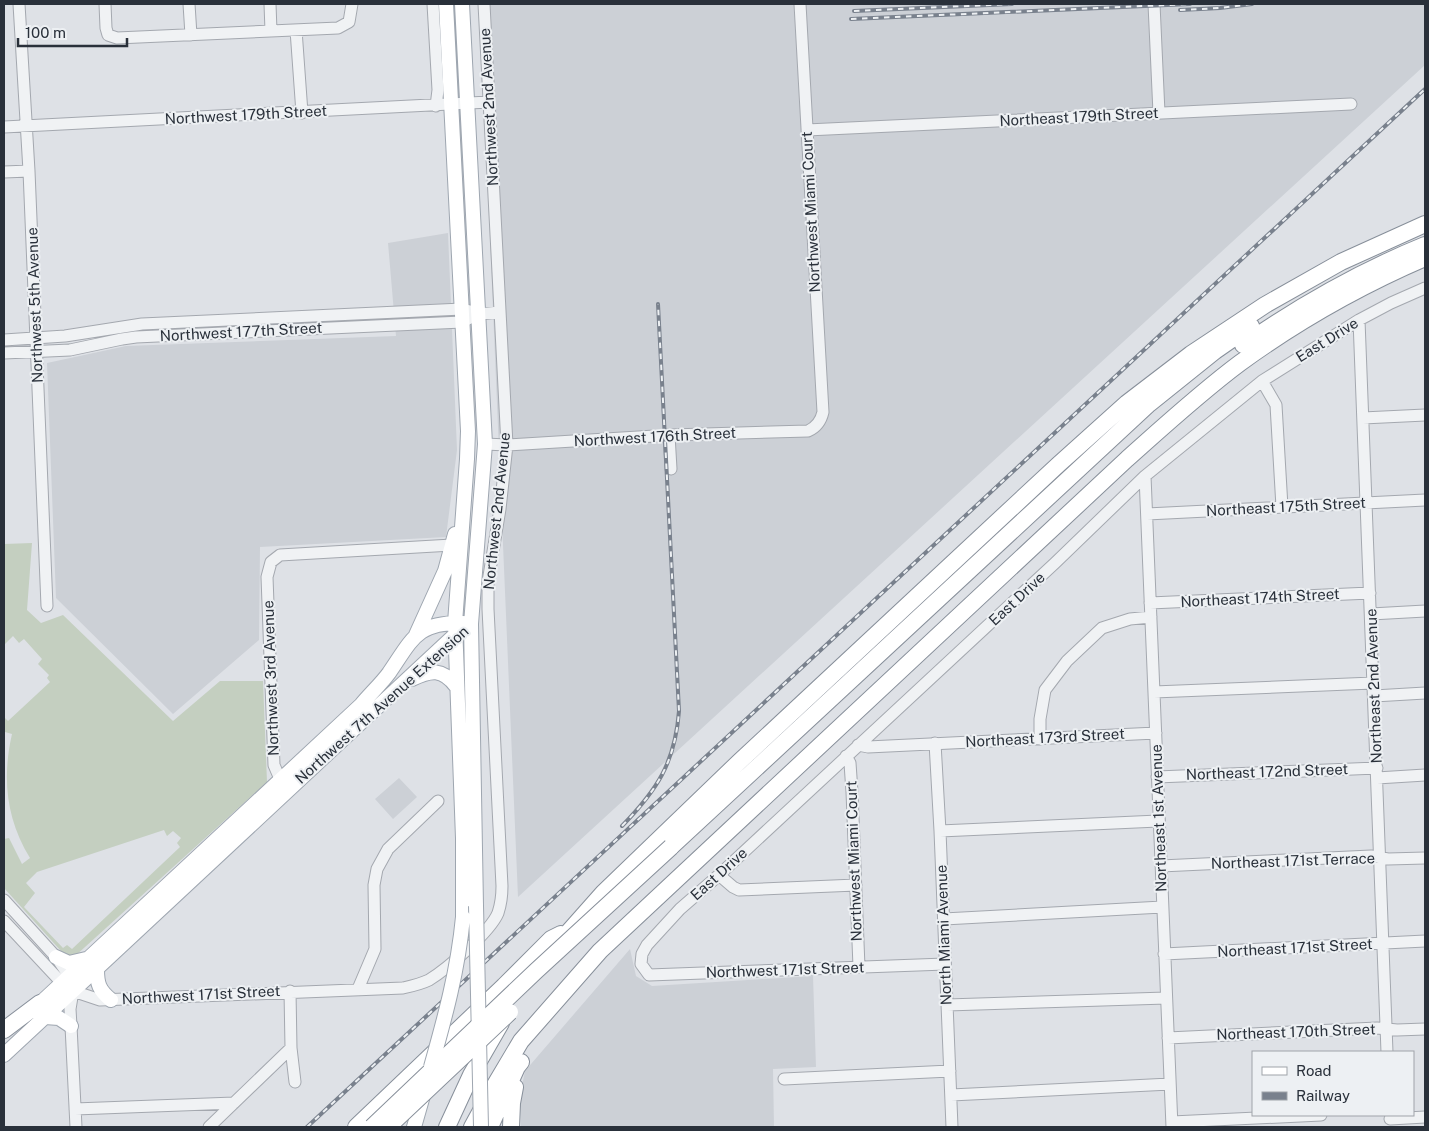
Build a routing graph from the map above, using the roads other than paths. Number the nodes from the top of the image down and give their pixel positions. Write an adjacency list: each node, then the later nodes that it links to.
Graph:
1 (19, 4): 22 (street, Northwest 5th Avenue)
2 (105, 4): 14 (street)
3 (189, 4): 14 (street)
4 (270, 4): 13 (street)
5 (352, 4): 12 (street)
6 (434, 4): 19 (street)
7 (446, 4): 18 (main road)
8 (462, 4): 16 (main road, Northwest 2nd Avenue)
9 (484, 4): 15 (street, Northwest 2nd Avenue)
10 (800, 4): 24 (street, Northwest Miami Court)
11 (1154, 4): 21 (street)
12 (296, 30): 13 (street); 20 (street)
13 (271, 31): 14 (street)
14 (191, 35)
15 (488, 102): 16 (street, Northwest 179th Street); 32 (street, Northwest 2nd Avenue)
16 (467, 103): 18 (street, Northwest 179th Street); 33 (main road, Northwest 2nd Avenue)
17 (1351, 104): 21 (street, Northeast 179th Street)
18 (451, 105): 19 (street, Northwest 179th Street); 34 (main road)
19 (436, 106): 20 (street, Northwest 179th Street)
20 (302, 113): 22 (street, Northwest 179th Street)
21 (1159, 114): 24 (street, Northeast 179th Street)
22 (26, 126): 23 (street, Northwest 179th Street); 25 (street, Northwest 5th Avenue)
23 (4, 127)
24 (806, 130): 43 (street, Northwest Miami Court)
25 (29, 171): 26 (street); 36 (street, Northwest 5th Avenue)
26 (4, 172)
27 (1425, 224): 93 (highway)
28 (1425, 234): 83 (highway)
29 (1425, 245): 83 (highway)
30 (1425, 258): 110 (highway)
31 (1425, 288): 35 (street, East Drive)
32 (500, 312): 33 (street, Northwest 177th Street); 46 (street, Northwest 2nd Avenue)
33 (478, 314): 34 (street, Northwest 177th Street); 45 (main road, Northwest 2nd Avenue)
34 (462, 315): 36 (street, Northwest 177th Street); 38 (street, Northwest 177th Street); 51 (main road)
35 (1359, 320): 40 (street, East Drive); 42 (street, Northeast 2nd Avenue)
36 (36, 339): 37 (street, Northwest 177th Street); 38 (street, Northwest 5th Avenue)
37 (4, 340)
38 (37, 352): 39 (street, Northwest 177th Street); 58 (street, Northwest 5th Avenue)
39 (4, 353)
40 (1262, 381): 48 (street, East Drive); 53 (street)
41 (1425, 415): 42 (street)
42 (1363, 418): 52 (street, Northeast 2nd Avenue)
43 (821, 420): 44 (street, Northwest 176th Street)
44 (669, 435): 46 (street, Northwest 176th Street); 47 (street)
45 (485, 444): 46 (street, Northwest 176th Street); 62 (main road, Northwest 2nd Avenue)
46 (506, 445): 96 (street, Northwest 2nd Avenue)
47 (671, 469)
48 (1145, 476): 49 (street, East Drive); 54 (street, Northeast 1st Avenue)
49 (1128, 493): 54 (street); 74 (street, East Drive)
50 (1425, 500): 52 (street, Northeast 175th Street)
51 (464, 502): 55 (main road); 63 (main road)
52 (1367, 504): 53 (street, Northeast 175th Street); 56 (street, Northeast 2nd Avenue)
53 (1282, 507): 54 (street, Northeast 175th Street)
54 (1147, 511): 57 (street, Northeast 1st Avenue)
55 (452, 545): 64 (main road); 79 (street, Northwest 3rd Avenue)
56 (1370, 593): 57 (street, Northeast 174th Street); 60 (street, Northeast 2nd Avenue)
57 (1150, 604): 61 (street, Northeast 1st Avenue)
58 (47, 606)
59 (1425, 611): 60 (street)
60 (1371, 614): 66 (street, Northeast 2nd Avenue)
61 (1150, 617): 68 (street, Northeast 1st Avenue); 72 (street)
62 (472, 624): 63 (main road, Northwest 7th Avenue Extension); 141 (main road, Northwest 2nd Avenue, bridge)
63 (454, 629): 64 (main road, Northwest 7th Avenue Extension); 65 (main road, Northwest 7th Avenue Extension); 67 (main road)
64 (416, 635): 79 (main road, Northwest 7th Avenue Extension)
65 (406, 681): 67 (main road); 79 (main road, Northwest 7th Avenue Extension)
66 (1373, 683): 68 (street); 70 (street, Northeast 2nd Avenue)
67 (456, 686): 138 (main road, bridge)
68 (1154, 692): 71 (street, Northeast 1st Avenue)
69 (1425, 693): 70 (street)
70 (1374, 696): 76 (street, Northeast 2nd Avenue)
71 (1156, 734): 72 (street, Northeast 173rd Street); 78 (street, Northeast 1st Avenue)
72 (1040, 739): 73 (street, Northeast 173rd Street)
73 (935, 743): 74 (street, Northeast 173rd Street); 82 (street, North Miami Avenue)
74 (858, 745): 75 (street, East Drive)
75 (846, 756): 87 (street, East Drive); 88 (street, Northwest Miami Court)
76 (1377, 773): 77 (street, Northeast 172nd Street); 78 (street, Northeast 172nd Street); 84 (street, Northeast 2nd Avenue)
77 (1425, 776)
78 (1157, 777): 81 (street, Northeast 1st Avenue)
79 (284, 786): 100 (main road, Northwest 7th Avenue Extension)
80 (438, 801): 104 (street)
81 (1158, 821): 82 (street); 86 (street, Northeast 1st Avenue)
82 (940, 831): 91 (street, North Miami Avenue)
83 (674, 850): 136 (highway, bridge); 137 (highway, bridge)
84 (1380, 858): 85 (street, Northeast 171st Terrace); 86 (street, Northeast 171st Terrace); 95 (street, Northeast 2nd Avenue)
85 (1425, 858)
86 (1160, 866): 90 (street, Northeast 1st Avenue)
87 (719, 875): 88 (street); 97 (street, East Drive)
88 (856, 885): 102 (street, Northwest Miami Court)
89 (4, 900): 99 (street)
90 (1162, 907): 91 (street); 98 (street, Northeast 1st Avenue)
91 (944, 919): 101 (street, North Miami Avenue)
92 (4, 921): 103 (street)
93 (569, 930): 125 (highway); 139 (highway)
94 (1425, 941): 95 (street, Northeast 171st Street)
95 (1383, 943): 98 (street, Northeast 171st Street); 112 (street, Northeast 2nd Avenue)
96 (467, 949): 104 (street, Northwest 171st Street)
97 (642, 954): 102 (street, Northwest 171st Street)
98 (1164, 954): 106 (street, Northeast 1st Avenue)
99 (56, 957): 100 (main road); 103 (street)
100 (93, 963): 103 (main road, Northwest 7th Avenue Extension); 107 (main road)
101 (946, 964): 102 (street, Northwest 171st Street); 108 (street, North Miami Avenue)
102 (859, 967)
103 (68, 984): 107 (street, Northwest 171st Street); 109 (main road, Northwest 7th Avenue Extension); 111 (street)
104 (358, 989): 105 (street, Northwest 171st Street)
105 (290, 991): 107 (street, Northwest 171st Street); 117 (street)
106 (1166, 998): 108 (street); 116 (street, Northeast 1st Avenue)
107 (110, 1000)
108 (947, 1005): 121 (street, North Miami Avenue)
109 (43, 1010): 111 (main road); 114 (highway); 115 (main road, Northwest 7th Avenue Extension); 119 (main road, Northwest 7th Avenue Extension)
110 (546, 1012): 120 (highway); 140 (highway)
111 (71, 1026): 128 (street)
112 (1387, 1029): 113 (street, Northeast 170th Street); 116 (street, Northeast 170th Street); 118 (street, Northeast 2nd Avenue)
113 (1425, 1029)
114 (4, 1030)
115 (4, 1038)
116 (1168, 1038): 124 (street, Northeast 1st Avenue)
117 (291, 1048): 123 (street); 127 (street)
118 (1388, 1051)
119 (4, 1054)
120 (522, 1060): 142 (highway); 143 (highway)
121 (950, 1071): 122 (street); 126 (street, North Miami Avenue)
122 (784, 1079)
123 (295, 1082)
124 (1170, 1084): 126 (street); 132 (street, Northeast 1st Avenue)
125 (399, 1086): 135 (highway); 136 (highway)
126 (951, 1095): 144 (street, North Miami Avenue)
127 (234, 1103): 128 (street); 134 (street)
128 (75, 1109): 133 (street)
129 (1304, 1116): 132 (street)
130 (1425, 1117): 131 (street)
131 (1390, 1120)
132 (1172, 1124)
133 (76, 1127)
134 (209, 1127)
135 (356, 1127)
136 (372, 1127)
137 (388, 1127)
138 (414, 1127)
139 (447, 1127)
140 (472, 1127)
141 (481, 1127)
142 (490, 1127)
143 (511, 1127)
144 (952, 1127)

